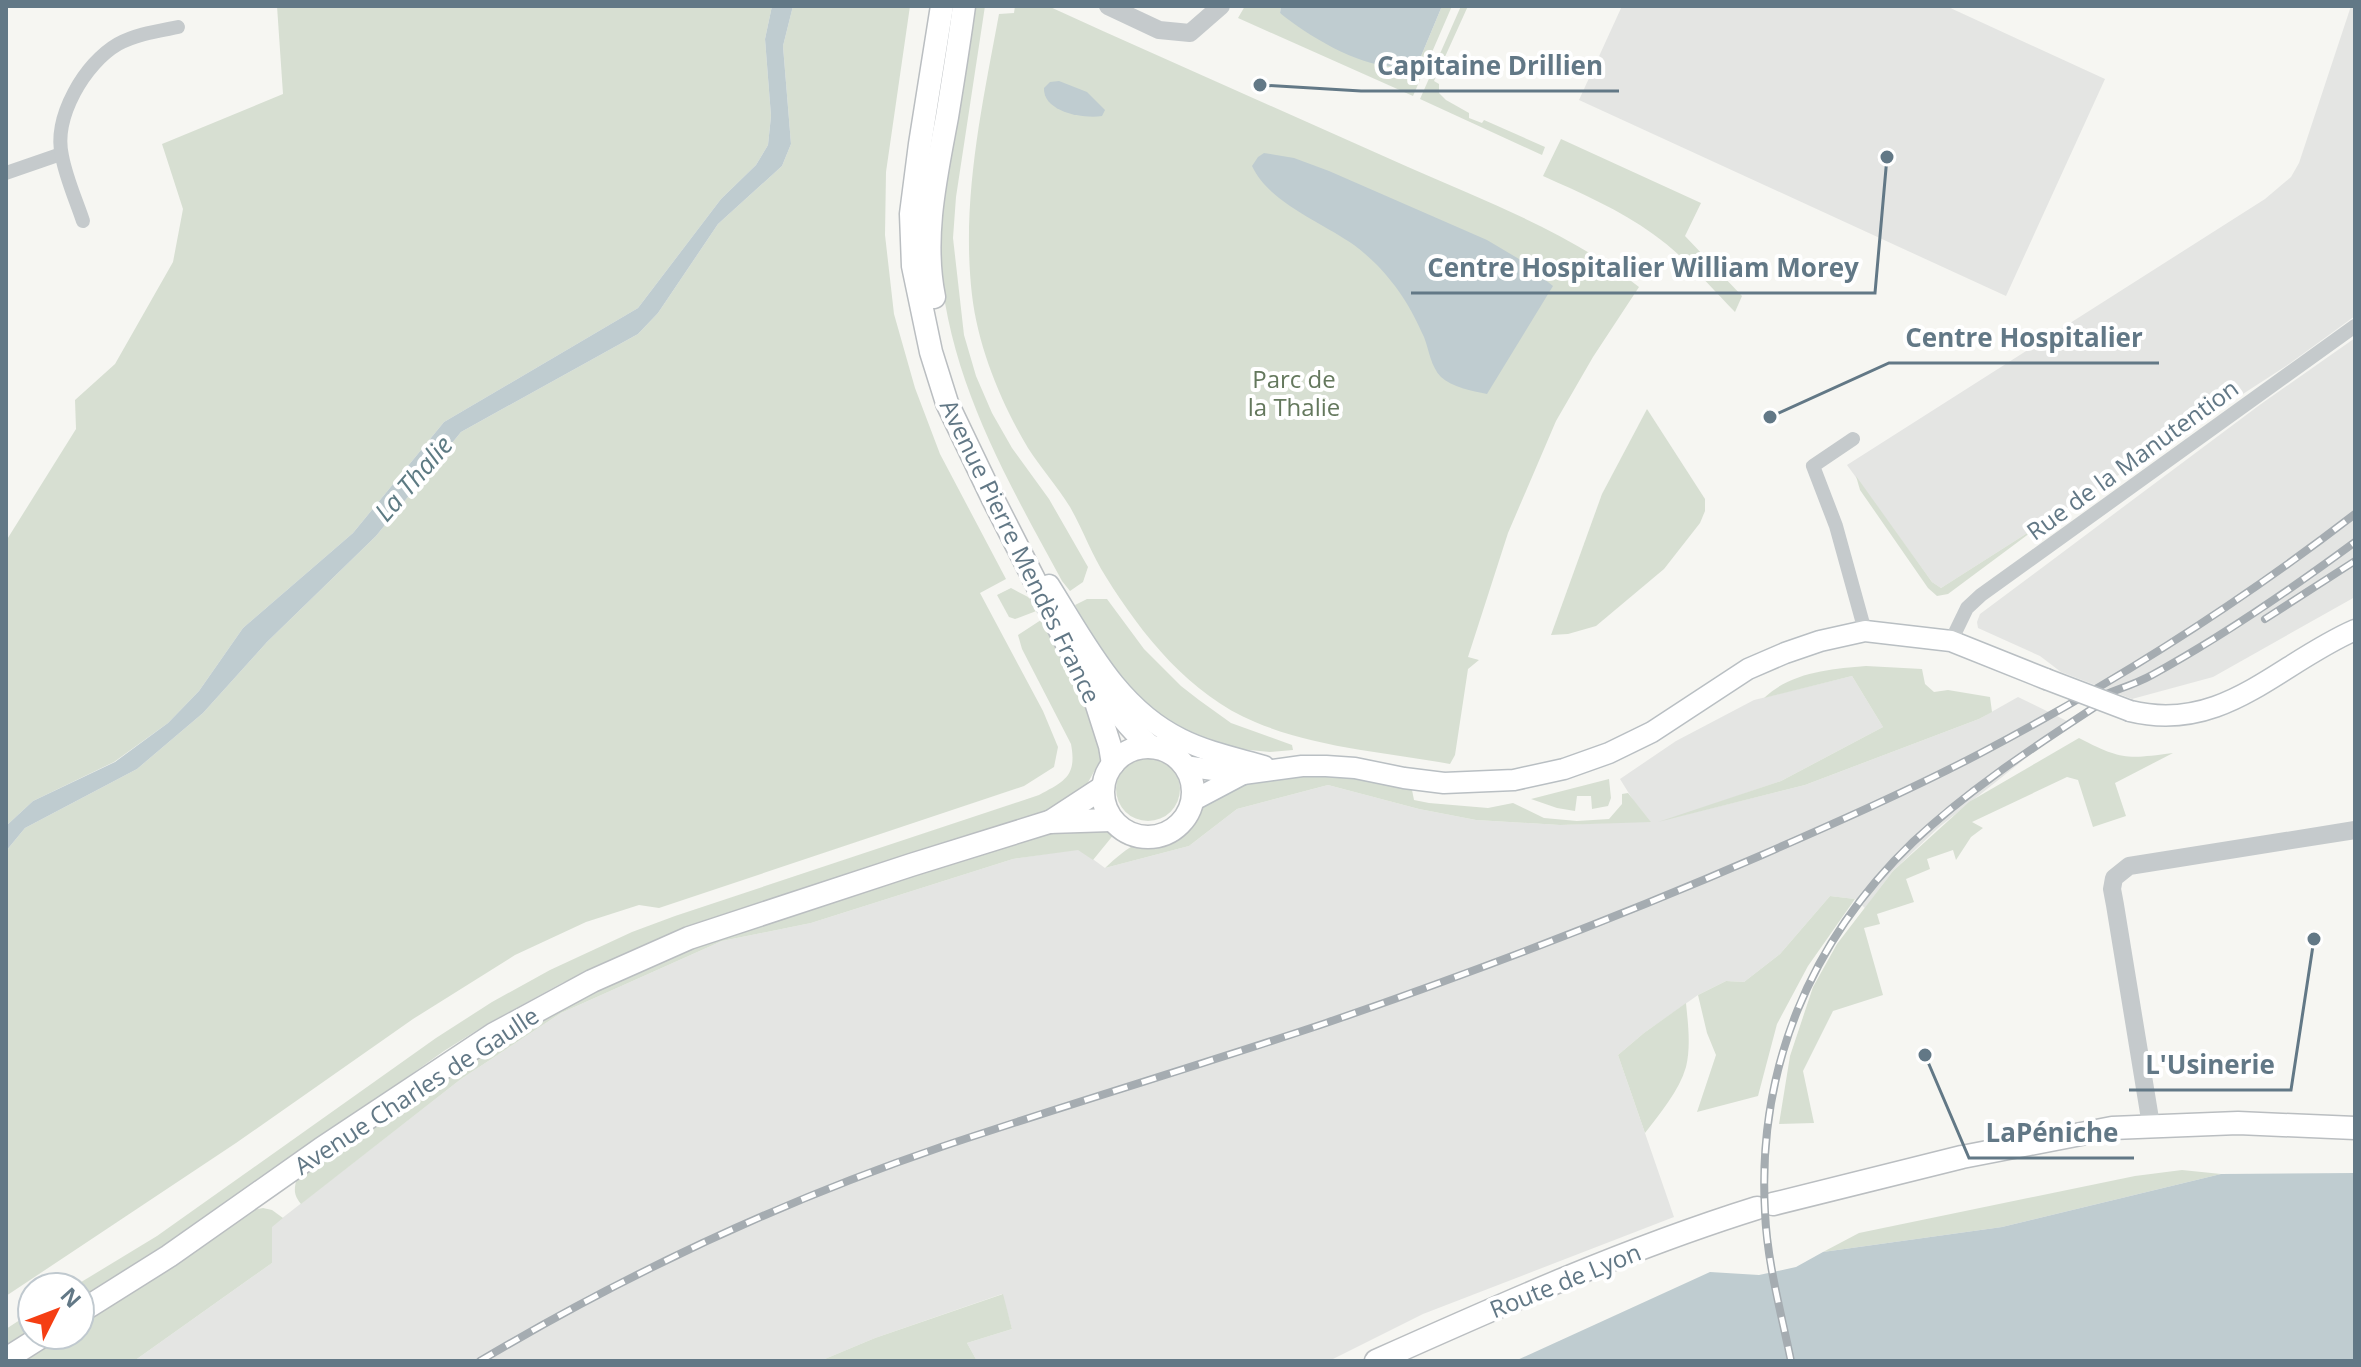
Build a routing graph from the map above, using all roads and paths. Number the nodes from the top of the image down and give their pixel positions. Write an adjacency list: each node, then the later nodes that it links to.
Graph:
1 (942, 6): 16 (main road, Avenue Pierre Mendès France)
2 (964, 6): 11 (main road, Avenue Pierre Mendès France)
3 (1108, 6): 4 (street)
4 (1221, 6)
5 (178, 27): 6 (street)
6 (61, 154): 7 (street); 8 (street)
7 (6, 173)
8 (83, 221)
9 (2355, 326): 14 (street, Rue de la Manutention)
10 (1853, 439): 13 (street)
11 (1049, 585): 15 (main road, Avenue Pierre Mendès France); 18 (main road)
12 (2355, 630): 14 (main road, Avenue Pierre Mendès France, bridge)
13 (1865, 631): 14 (main road, Avenue Pierre Mendès France); 18 (main road, Avenue Pierre Mendès France)
14 (1951, 641)
15 (1151, 747): 16 (main road); 17 (main road, Avenue Pierre Mendès France)
16 (1113, 764): 20 (main road)
17 (1184, 766): 19 (main road, Avenue Pierre Mendès France); 21 (main road)
18 (1275, 769): 19 (main road, Avenue Pierre Mendès France)
19 (1243, 774): 21 (main road, Avenue Pierre Mendès France)
20 (1102, 788): 22 (main road); 23 (main road, Avenue Charles de Gaulle)
21 (1192, 801): 22 (main road, Avenue Pierre Mendès France)
22 (1111, 820): 23 (main road, Avenue Charles de Gaulle)
23 (1049, 822): 27 (main road, Avenue Charles de Gaulle)
24 (2355, 830): 25 (street)
25 (2151, 1125): 26 (main road, Route de Lyon); 28 (main road, Route de Lyon)
26 (2355, 1128)
27 (96, 1302)
28 (1376, 1361)

